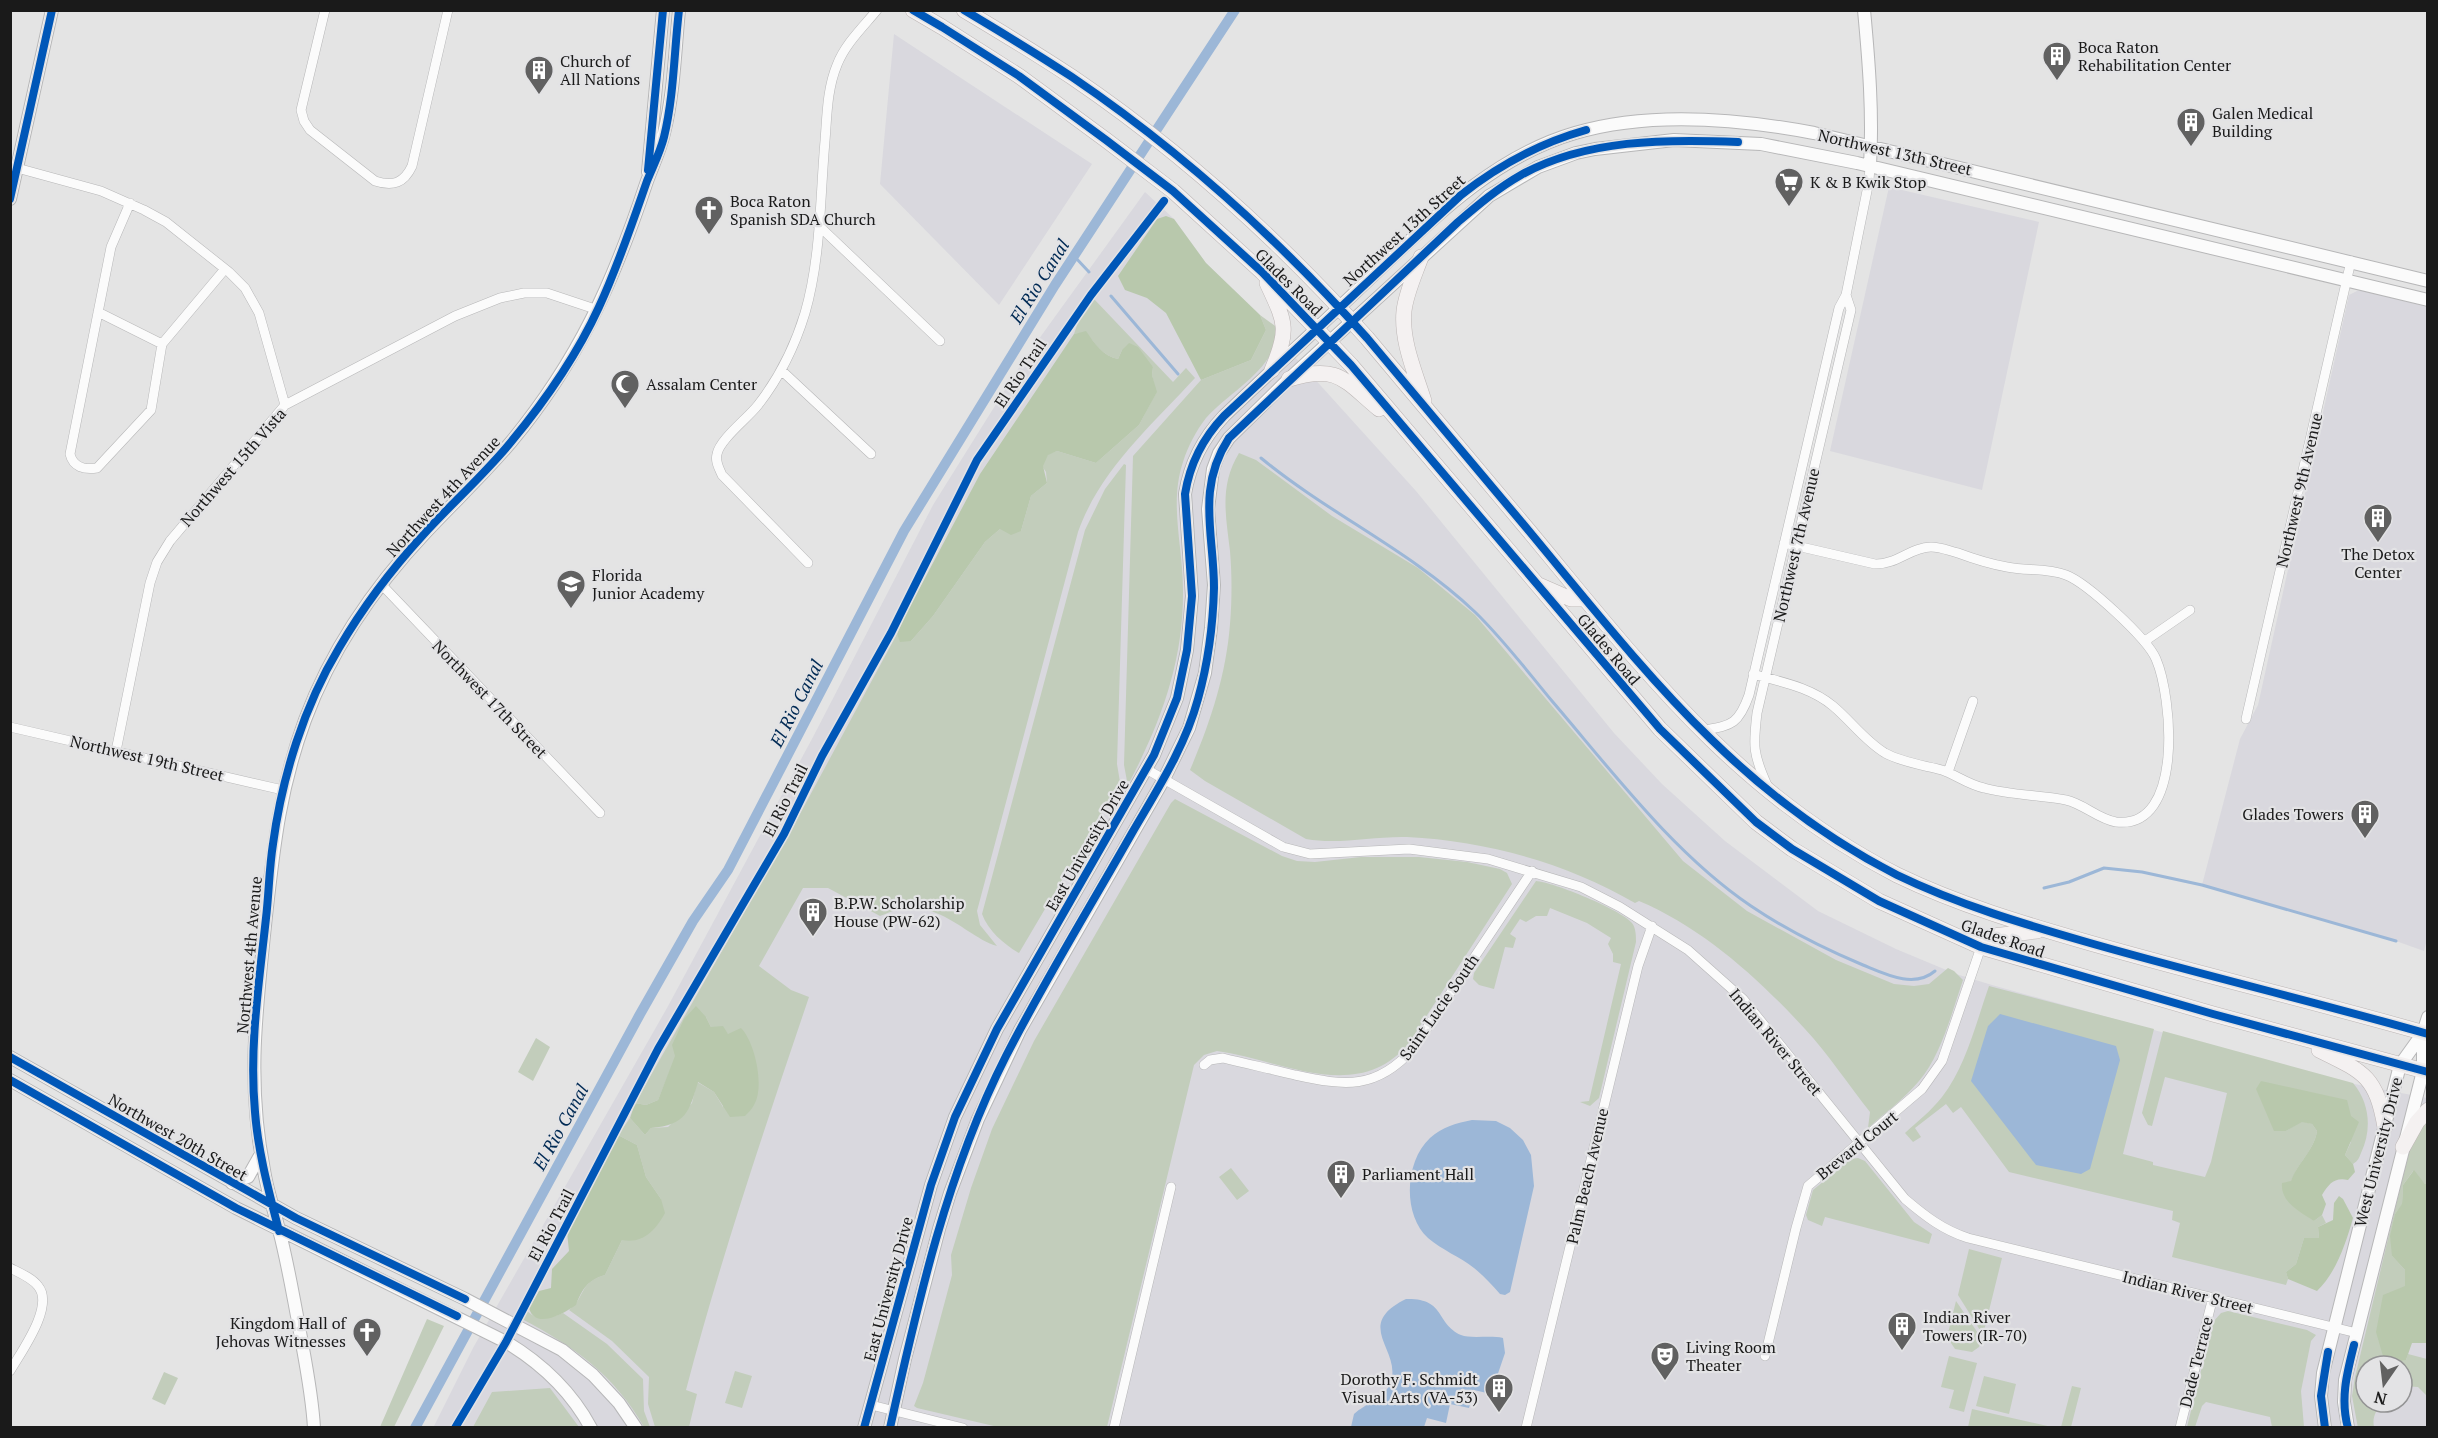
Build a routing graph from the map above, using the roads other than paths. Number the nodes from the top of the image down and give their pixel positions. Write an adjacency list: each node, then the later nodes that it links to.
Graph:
1 (52, 10): 12 (street)
2 (325, 10): 3 (street)
3 (448, 10)
4 (663, 10): 13 (street, Northwest 4th Avenue)
5 (680, 10): 13 (street, Northwest 4th Avenue)
6 (877, 10): 16 (street)
7 (913, 10): 20 (main road, Glades Road)
8 (964, 10): 25 (main road, Glades Road)
9 (1864, 10): 10 (street, Northwest 7th Avenue)
10 (1871, 147): 11 (street, Northwest 7th Avenue); 18 (street, Northwest 13th Street); 25 (street, Northwest 13th Street)
11 (1870, 166): 17 (street, Northwest 13th Street); 21 (street, Northwest 13th Street); 23 (street, Northwest 7th Avenue)
12 (17, 168): 14 (street); 15 (street)
13 (648, 179): 26 (street, Northwest 4th Avenue)
14 (10, 199)
15 (130, 203): 19 (street); 27 (street)
16 (818, 225): 30 (street); 33 (street)
17 (1421, 257): 28 (street, Northwest 13th Street); 37 (main road)
18 (2351, 261): 21 (street, Northwest 9th Avenue); 22 (street, Northwest 13th Street)
19 (225, 269): 32 (street); 36 (street)
20 (1262, 272): 29 (main road, Glades Road); 34 (main road)
21 (2347, 279): 24 (street, Northwest 13th Street); 51 (street, Northwest 9th Avenue)
22 (2427, 280)
23 (1846, 295): 40 (street, Northwest 7th Avenue); 41 (street, Northwest 7th Avenue)
24 (2427, 300)
25 (1339, 307): 28 (main road, Glades Road); 29 (street, East University Drive)
26 (598, 310): 36 (street, Northwest 15th Vista); 43 (street, Northwest 4th Avenue)
27 (98, 312): 32 (street); 32 (street)
28 (1353, 322): 31 (street, East University Drive); 37 (main road, Glades Road)
29 (1316, 328): 31 (main road, Glades Road); 34 (street, East University Drive)
30 (940, 341)
31 (1330, 343): 35 (street, East University Drive); 38 (main road, Glades Road)
32 (162, 344)
33 (781, 370): 39 (street); 42 (street)
34 (1272, 370): 55 (street, East University Drive)
35 (1289, 379): 38 (main road); 57 (street, East University Drive)
36 (285, 405): 54 (street, Northwest 15th Vista)
37 (1427, 410): 45 (main road, Glades Road)
38 (1416, 441): 44 (main road, Glades Road)
39 (871, 454)
40 (1784, 543): 41 (street); 48 (street, Northwest 7th Avenue)
41 (1796, 546): 47 (street); 49 (street, Northwest 7th Avenue)
42 (808, 563)
43 (381, 584): 58 (street, Northwest 4th Avenue); 60 (street, Northwest 17th Street)
44 (1536, 584): 45 (main road); 64 (main road, Glades Road)
45 (1584, 599): 53 (main road, Glades Road)
46 (2190, 610): 47 (street)
47 (2145, 640): 56 (street)
48 (1753, 674): 49 (street); 53 (street, Northwest 7th Avenue)
49 (1765, 677): 56 (street); 59 (street, Northwest 7th Avenue)
50 (1973, 701): 56 (street)
51 (2246, 719)
52 (10, 727): 54 (street, Northwest 19th Street)
53 (1700, 731): 59 (main road, Glades Road)
54 (116, 751): 58 (street, Northwest 19th Street)
55 (1146, 769): 57 (street, Indian River Street); 92 (street, East University Drive)
56 (1948, 772)
57 (1164, 779): 61 (street, Indian River Street); 93 (street, East University Drive)
58 (283, 790): 79 (street, Northwest 4th Avenue)
59 (1772, 795): 63 (main road, Glades Road)
60 (600, 813)
61 (1532, 871): 62 (street, Indian River Street); 69 (street, Saint Lucie South)
62 (1652, 926): 77 (street, Indian River Street); 101 (street, Palm Beach Avenue)
63 (2046, 930): 64 (main road); 67 (main road, Glades Road)
64 (1981, 947): 66 (main road, Glades Road); 77 (street, Brevard Court)
65 (2427, 1017): 67 (street)
66 (2284, 1033): 70 (main road, Glades Road); 76 (main road)
67 (2425, 1034): 70 (street, West University Drive); 71 (street, West University Drive)
68 (10, 1057): 72 (street, Northwest 20th Street)
69 (1204, 1065)
70 (2400, 1065): 71 (main road, Glades Road); 76 (street, West University Drive)
71 (2425, 1071): 78 (street, West University Drive)
72 (48, 1078): 74 (street); 80 (street, Northwest 20th Street)
73 (10, 1080): 74 (street, Northwest 20th Street)
74 (38, 1095): 83 (street, Northwest 20th Street)
75 (2427, 1110): 78 (main road)
76 (2385, 1127): 88 (street, West University Drive)
77 (1858, 1143): 86 (street, Indian River Street); 90 (street, Brevard Court)
78 (2403, 1147): 89 (street, West University Drive)
79 (261, 1154): 80 (street); 82 (street, Northwest 4th Avenue)
80 (232, 1183): 82 (street, Northwest 20th Street)
81 (1171, 1187): 100 (street)
82 (272, 1206): 83 (street, Northwest 4th Avenue); 85 (street, Northwest 20th Street)
83 (279, 1231): 87 (street, Northwest 20th Street); 94 (street, Northwest 4th Avenue)
84 (10, 1268): 91 (street)
85 (436, 1285): 87 (street); 96 (street, Northwest 20th Street)
86 (2213, 1298): 88 (street, Indian River Street); 102 (street, Dade Terrace)
87 (428, 1302): 95 (street, Northwest 20th Street)
88 (2334, 1328): 89 (street, Indian River Street); 103 (street, West University Drive)
89 (2356, 1333): 104 (street, West University Drive)
90 (1765, 1356)
91 (10, 1371)
92 (871, 1405): 93 (street); 97 (street, East University Drive)
93 (893, 1411): 98 (street, East University Drive); 99 (street)
94 (314, 1428)
95 (591, 1428)
96 (636, 1428)
97 (864, 1428)
98 (890, 1428)
99 (963, 1428)
100 (1114, 1428)
101 (1526, 1428)
102 (2180, 1428)
103 (2325, 1428)
104 (2348, 1428)

